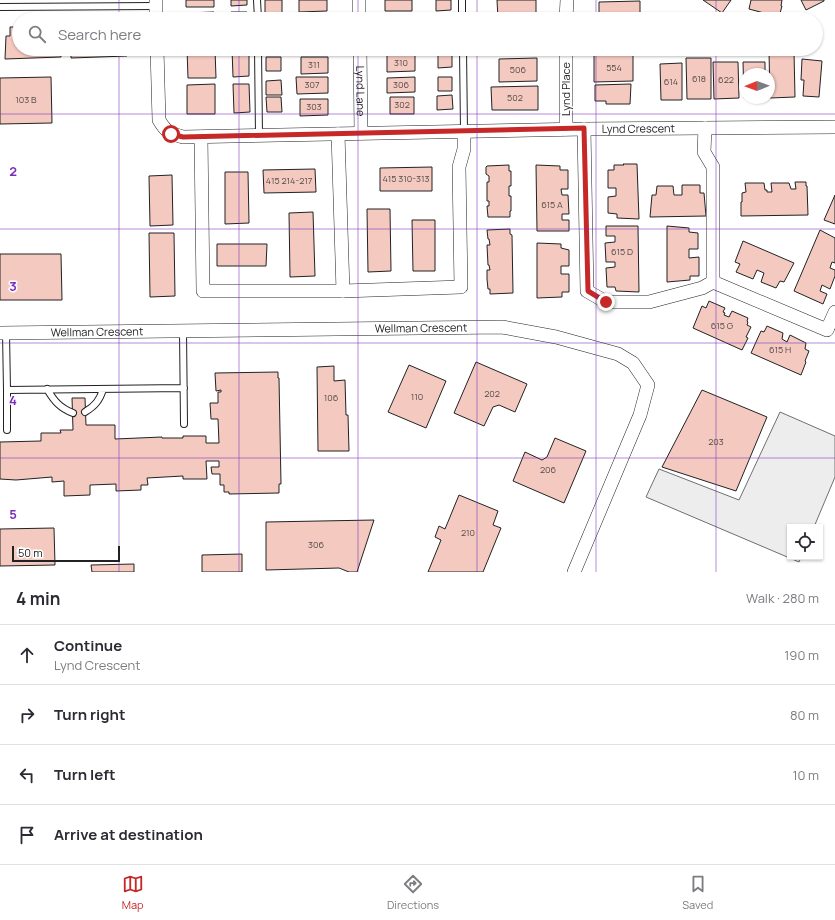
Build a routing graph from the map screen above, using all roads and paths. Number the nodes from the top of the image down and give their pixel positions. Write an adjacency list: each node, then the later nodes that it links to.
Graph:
1 (257, 0): 7 (lane)
2 (359, 0): 8 (street)
3 (462, 0): 9 (lane)
4 (567, 0): 10 (street)
5 (156, 3): 6 (lane)
6 (0, 7)
7 (258, 12)
8 (359, 12)
9 (462, 12)
10 (566, 12)
11 (156, 56): 24 (street, Lynd Crescent)
12 (258, 56): 23 (lane)
13 (360, 56): 22 (street, Lynd Lane)
14 (463, 56): 20 (lane)
15 (566, 56): 19 (street, Lynd Place)
16 (835, 127): 18 (street, Lynd Crescent)
17 (584, 128): 18 (street, Lynd Crescent); 19 (street, Lynd Crescent); 25 (street)
18 (705, 128): 25 (street)
19 (566, 129): 20 (street, Lynd Crescent)
20 (464, 131): 22 (street, Lynd Crescent); 26 (street)
21 (338, 134): 22 (street, Lynd Crescent); 23 (street, Lynd Crescent); 26 (street)
22 (361, 134)
23 (259, 135): 24 (street, Lynd Crescent)
24 (201, 137): 26 (street)
25 (713, 282): 27 (street)
26 (343, 290)
27 (835, 312)
28 (183, 331): 29 (street, Wellman Crescent); 30 (lane); 38 (street, Wellman Crescent)
29 (3, 333): 33 (lane)
30 (184, 388): 32 (lane); 36 (lane)
31 (47, 389): 32 (lane); 33 (lane); 35 (lane)
32 (103, 389): 34 (lane)
33 (7, 390): 37 (lane)
34 (85, 412)
35 (73, 413)
36 (184, 424)
37 (8, 430)
38 (574, 572)

